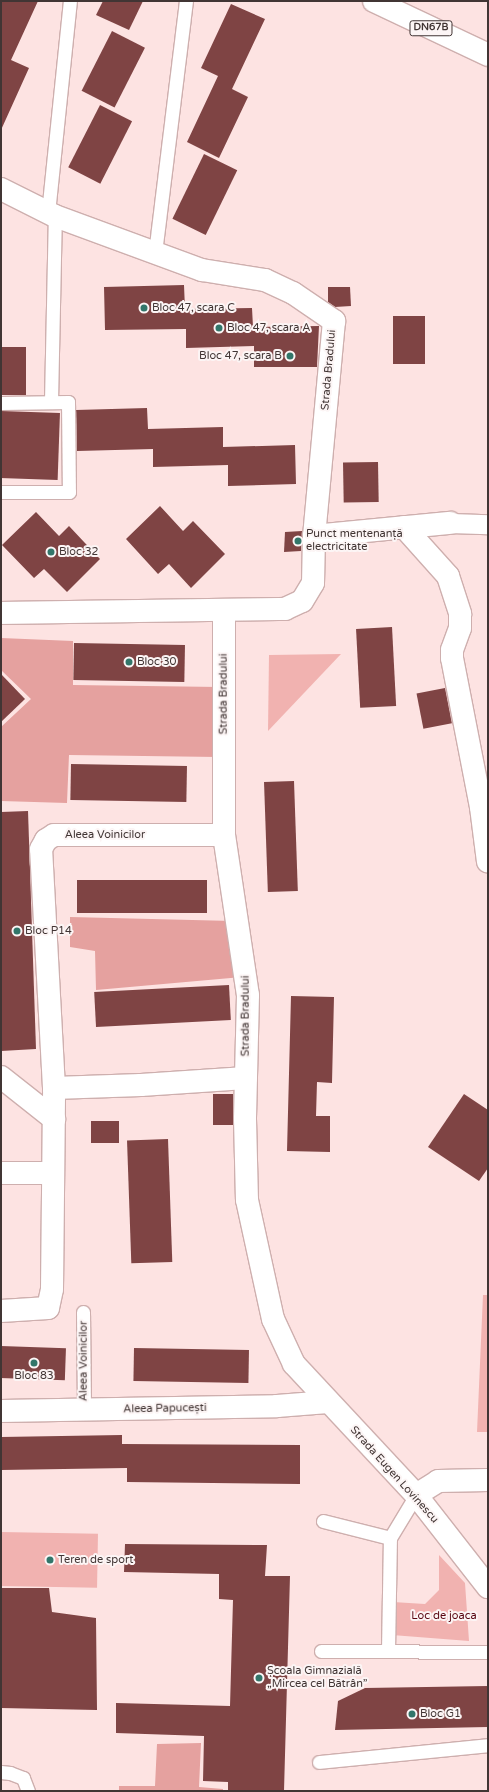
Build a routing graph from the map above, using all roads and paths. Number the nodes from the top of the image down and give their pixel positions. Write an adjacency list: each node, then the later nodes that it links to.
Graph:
1 (70, 1): 6 (lane)
2 (186, 1): 7 (lane)
3 (374, 1): 4 (street, DN67B)
4 (488, 55)
5 (1, 189): 6 (street, Strada Bradului)
6 (52, 214): 7 (street, Strada Bradului); 8 (lane)
7 (155, 253): 14 (street, Strada Bradului)
8 (51, 401): 9 (lane); 10 (lane)
9 (1, 403)
10 (1, 492)
11 (450, 523): 12 (street); 13 (street)
12 (488, 524)
13 (404, 526): 14 (street); 18 (street)
14 (314, 536): 15 (street, Strada Bradului)
15 (224, 611): 16 (street, Strada Bradului); 17 (street, Strada Bradului)
16 (1, 613)
17 (224, 835): 20 (street, Strada Bradului); 21 (street, Aleea Voinicilor)
18 (488, 862)
19 (1, 1077): 22 (street)
20 (246, 1078): 21 (street); 27 (street, Strada Bradului)
21 (54, 1088): 22 (street, Aleea Voinicilor)
22 (54, 1119): 24 (street, Aleea Voinicilor)
23 (1, 1173): 24 (street)
24 (53, 1173): 25 (street, Aleea Voinicilor)
25 (1, 1311)
26 (83, 1312): 29 (lane, Aleea Voinicilor)
27 (328, 1402): 29 (street, Aleea Papucești); 31 (street, Strada Eugen Lovinescu)
28 (1, 1411): 29 (street, Aleea Papucești)
29 (84, 1411)
30 (488, 1480): 31 (street)
31 (416, 1495): 33 (lane); 34 (street, Strada Eugen Lovinescu)
32 (323, 1521): 33 (lane)
33 (390, 1538): 35 (lane)
34 (488, 1587)
35 (388, 1650): 36 (lane); 37 (lane)
36 (321, 1651)
37 (488, 1652)
38 (488, 1745): 39 (lane)
39 (319, 1762)
40 (1, 1772): 41 (lane)
41 (28, 1791)

